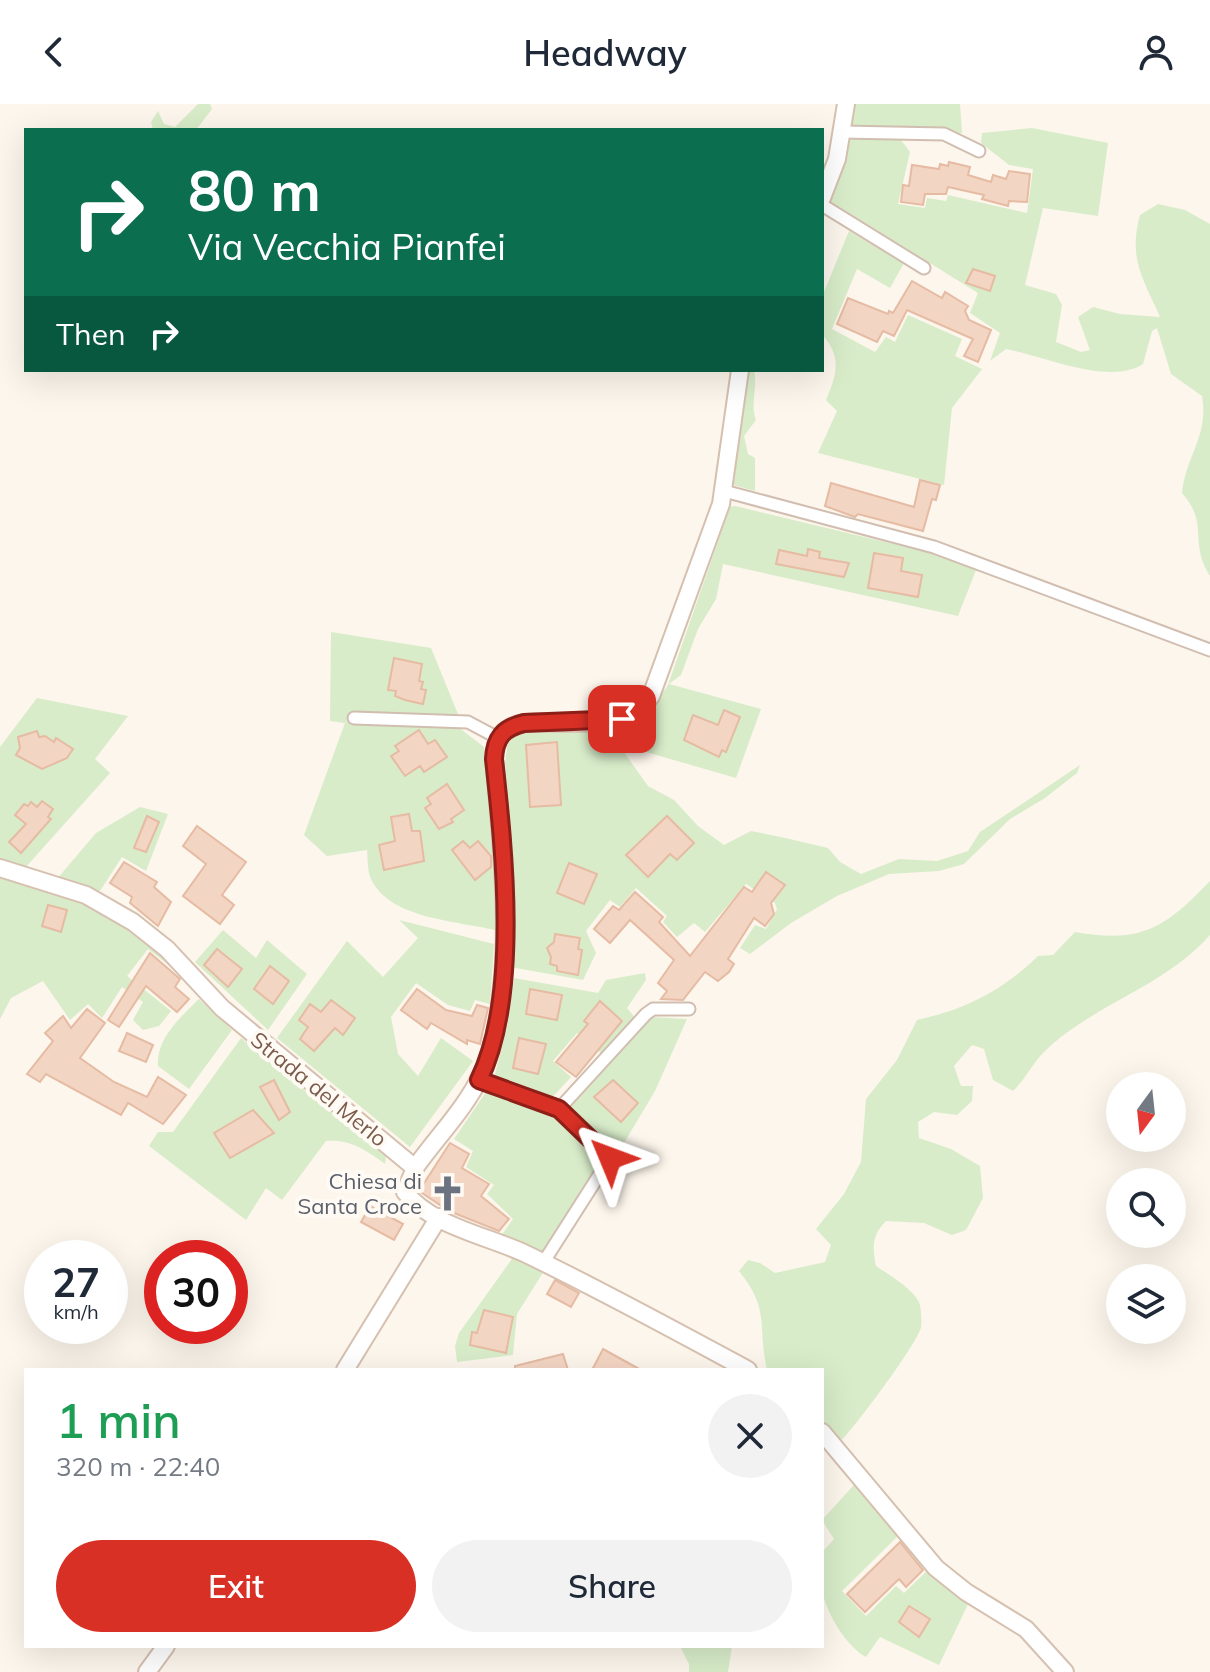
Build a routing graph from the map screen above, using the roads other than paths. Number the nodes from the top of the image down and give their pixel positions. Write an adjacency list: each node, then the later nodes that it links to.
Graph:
1 (846, 104): 2 (street)
2 (842, 132): 3 (street); 4 (street)
3 (979, 151)
4 (824, 193)
5 (824, 206): 6 (street)
6 (924, 268)
7 (740, 372): 8 (street)
8 (724, 491): 9 (street); 11 (street)
9 (1210, 650)
10 (354, 718): 11 (street)
11 (498, 738): 14 (street)
12 (0, 868): 16 (street, Strada del Merlo)
13 (689, 1009): 15 (street)
14 (479, 1080): 15 (street); 16 (street)
15 (559, 1109): 18 (street)
16 (415, 1168): 17 (street)
17 (439, 1217): 18 (street); 19 (street)
18 (543, 1263): 20 (street)
19 (346, 1368)
20 (744, 1368)
21 (824, 1434): 24 (street)
22 (165, 1648): 23 (street)
23 (147, 1672)
24 (1065, 1672)

